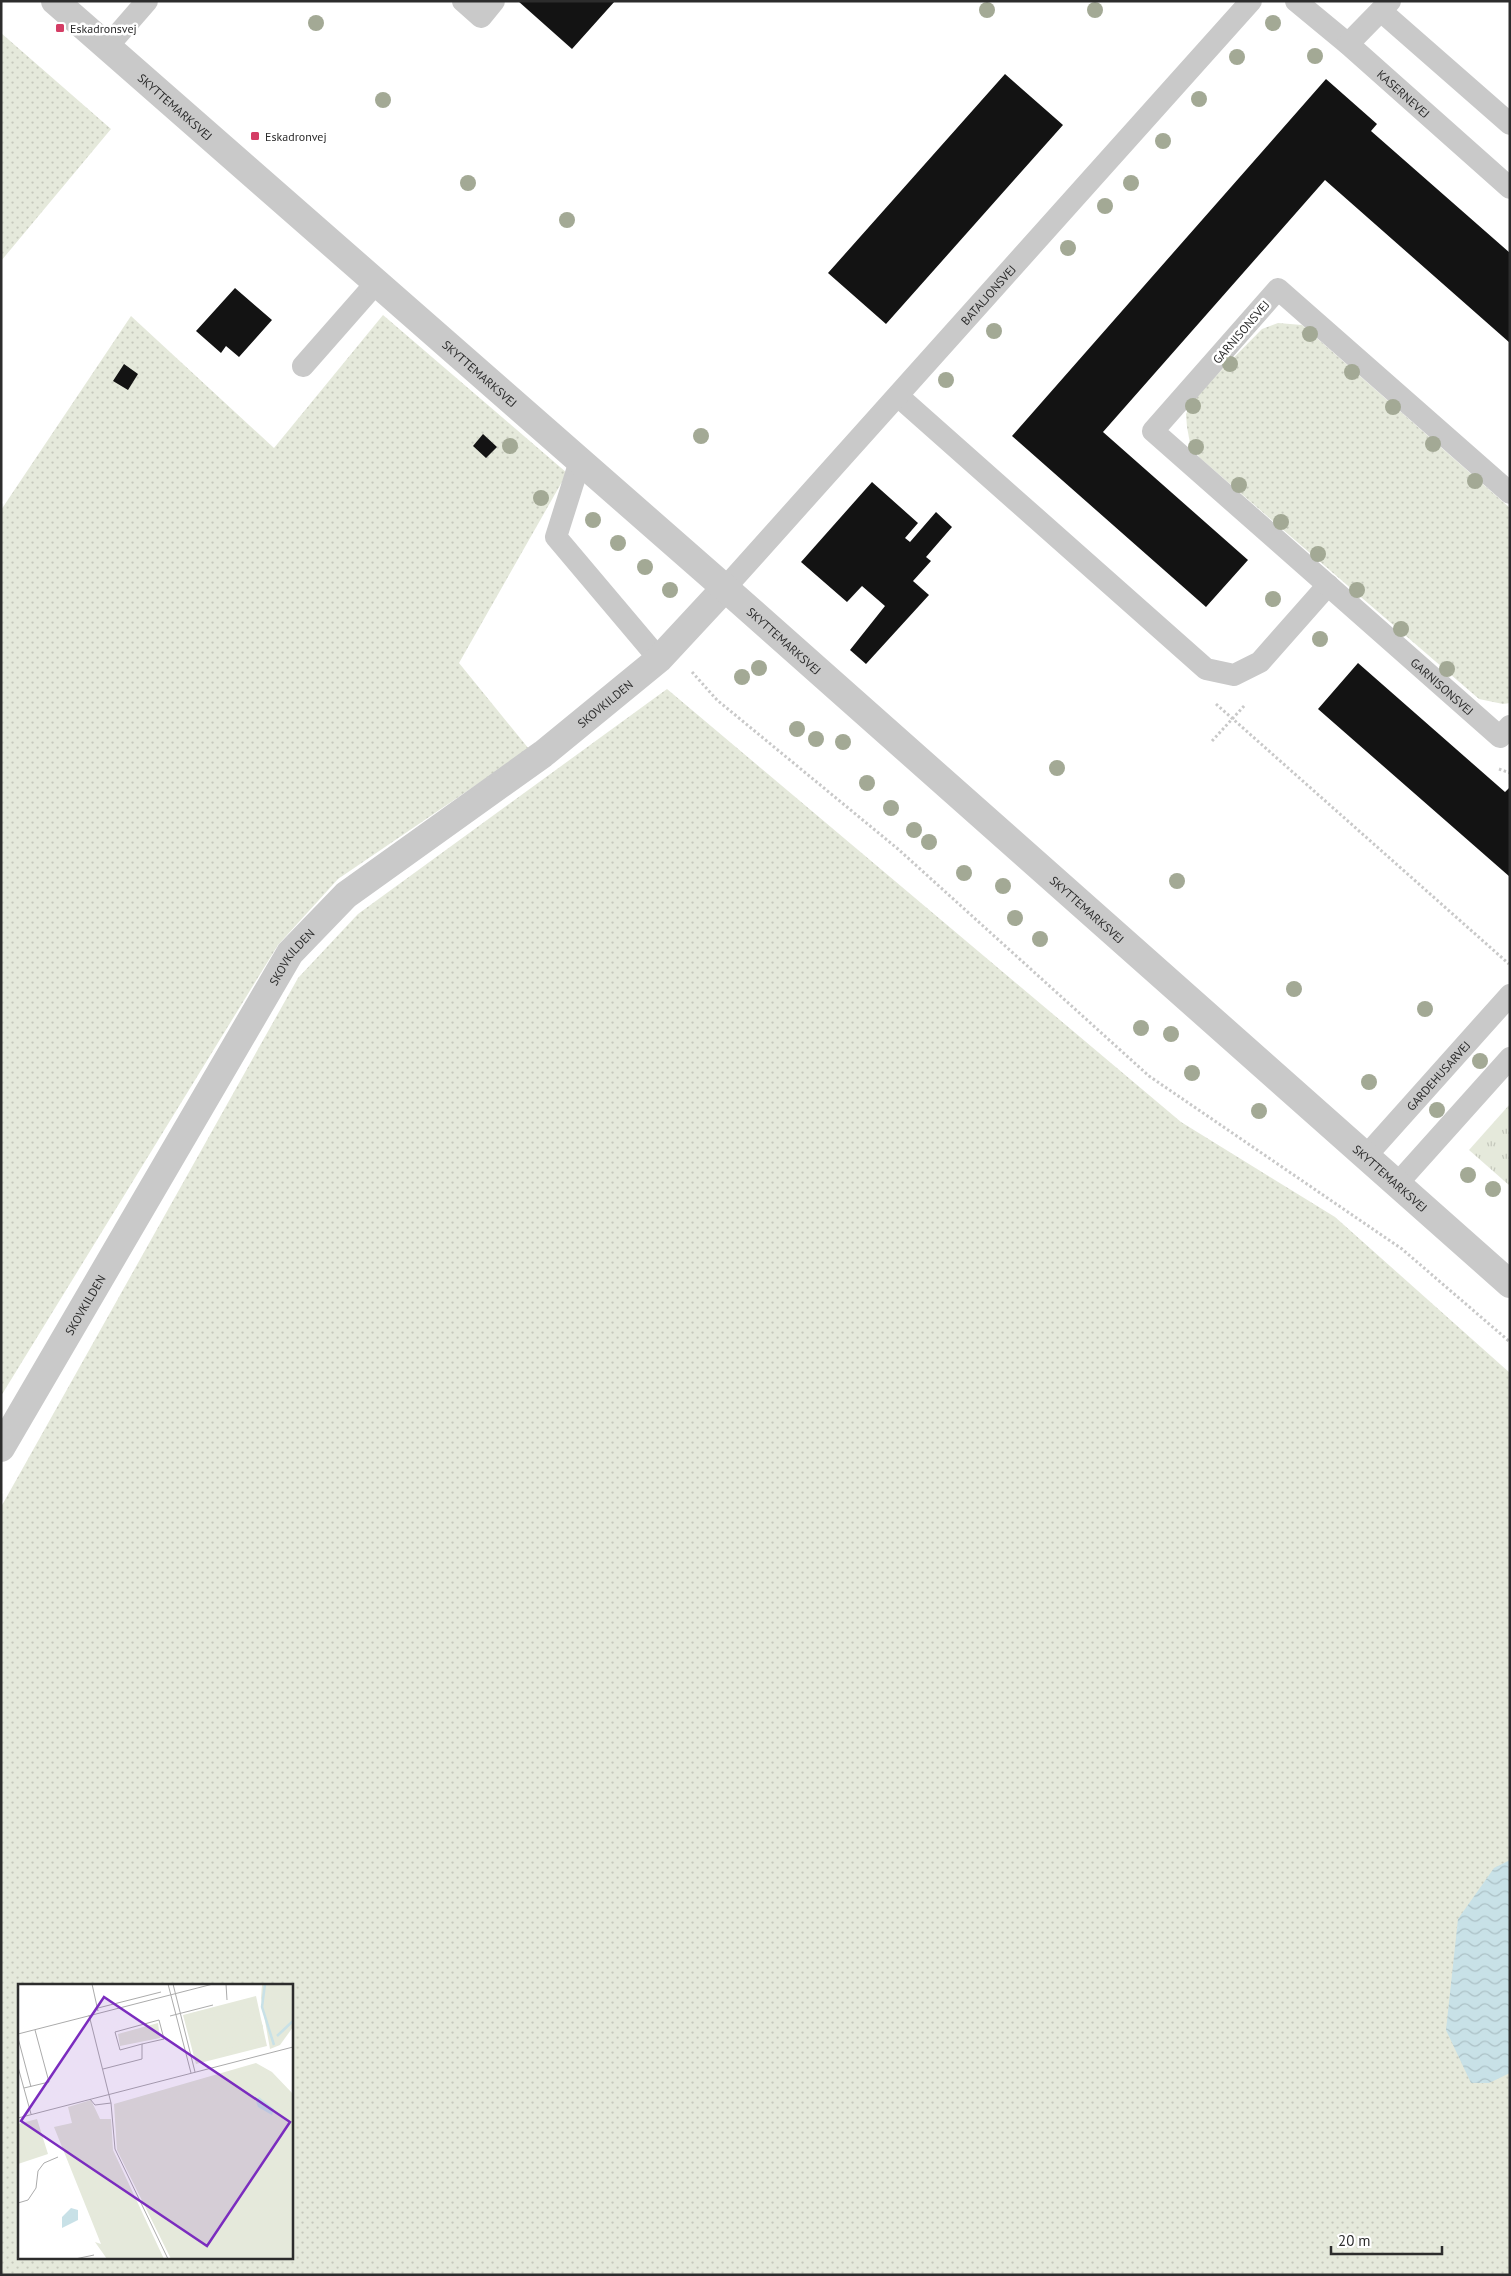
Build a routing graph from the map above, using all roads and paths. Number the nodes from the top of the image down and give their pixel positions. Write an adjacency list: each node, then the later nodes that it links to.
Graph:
1 (55, 1): 9 (street, SKYTTEMARKSVEJ)
2 (147, 1): 9 (lane)
3 (464, 1): 4 (lane)
4 (494, 1)
5 (1251, 1): 14 (lane, BATALJONSVEJ)
6 (1296, 1): 8 (lane, KASERNEVEJ)
7 (1386, 6): 8 (lane); 10 (lane)
8 (1348, 44): 11 (lane, KASERNEVEJ)
9 (107, 47): 12 (street, SKYTTEMARKSVEJ)
10 (1510, 124)
11 (1510, 188)
12 (376, 283): 13 (lane); 15 (street, SKYTTEMARKSVEJ)
13 (303, 366)
14 (898, 396): 17 (lane); 18 (lane, BATALJONSVEJ)
15 (580, 461): 18 (street, SKYTTEMARKSVEJ); 19 (lane)
16 (1510, 493): 17 (lane, GARNISONSVEJ)
17 (1328, 585): 23 (lane, GARNISONSVEJ)
18 (725, 588): 19 (street, SKOVKILDEN); 30 (street, SKYTTEMARKSVEJ)
19 (664, 653): 33 (path); 34 (street, SKOVKILDEN)
20 (1251, 698): 22 (path)
21 (1212, 701): 22 (path)
22 (1232, 719): 24 (path); 27 (path)
23 (1510, 726)
24 (1212, 741)
25 (1496, 768): 26 (path)
26 (1510, 773)
27 (1510, 964)
28 (1510, 995): 30 (lane, GARDEHUSARVEJ)
29 (1510, 1058): 31 (lane)
30 (1366, 1156): 31 (street, SKYTTEMARKSVEJ)
31 (1398, 1184): 32 (street, SKYTTEMARKSVEJ)
32 (1510, 1284)
33 (1510, 1342)
34 (1, 1448)

